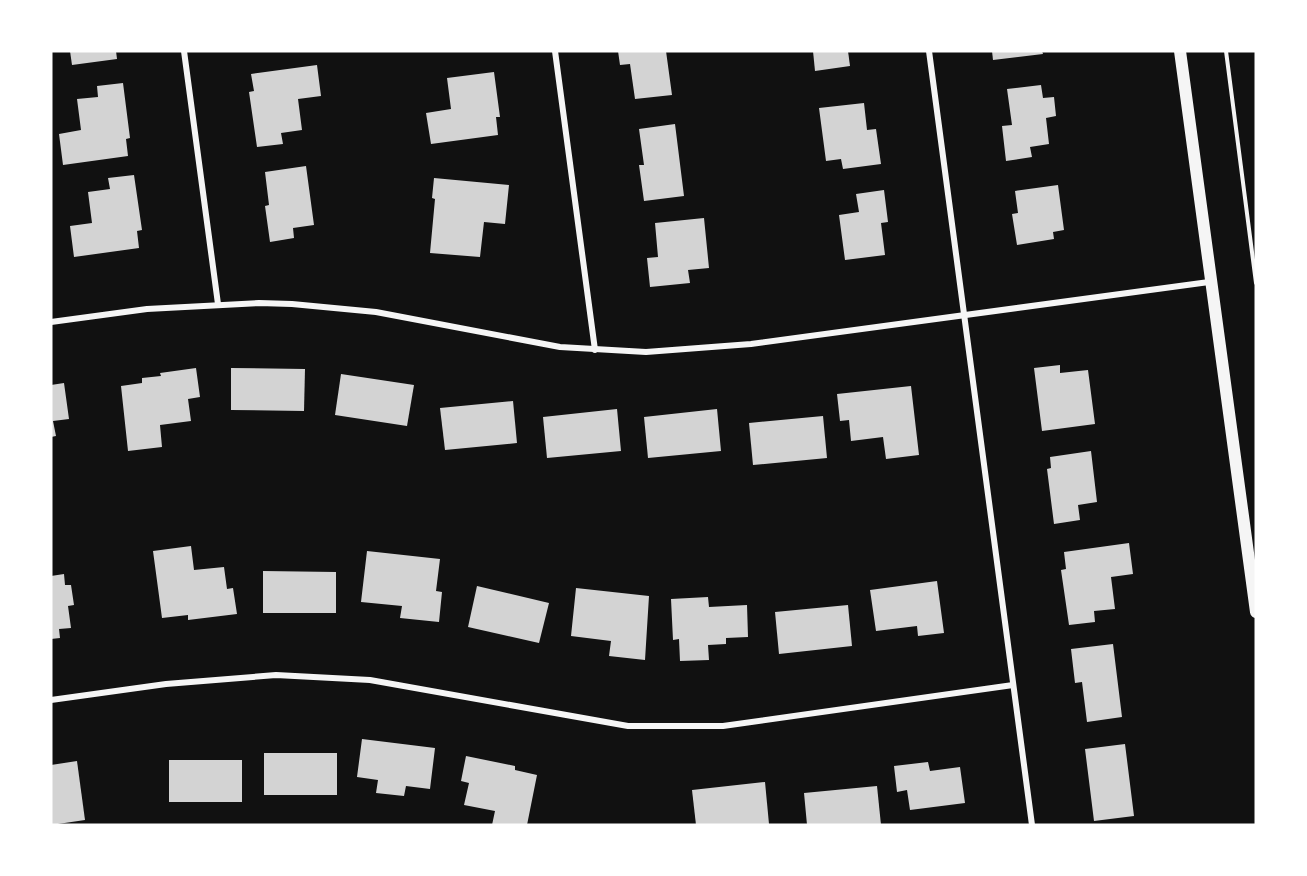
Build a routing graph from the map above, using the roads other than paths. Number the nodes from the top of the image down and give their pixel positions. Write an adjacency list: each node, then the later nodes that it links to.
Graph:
1 (184, 51): 6 (street)
2 (555, 51): 9 (street)
3 (929, 51): 7 (street)
4 (1180, 51): 5 (main road)
5 (1209, 282): 7 (street); 10 (main road)
6 (218, 304): 8 (street); 9 (street)
7 (964, 315): 9 (street); 11 (street)
8 (51, 322)
9 (595, 350)
10 (1256, 612)
11 (1013, 686): 12 (street); 13 (street)
12 (51, 700)
13 (1032, 825)

